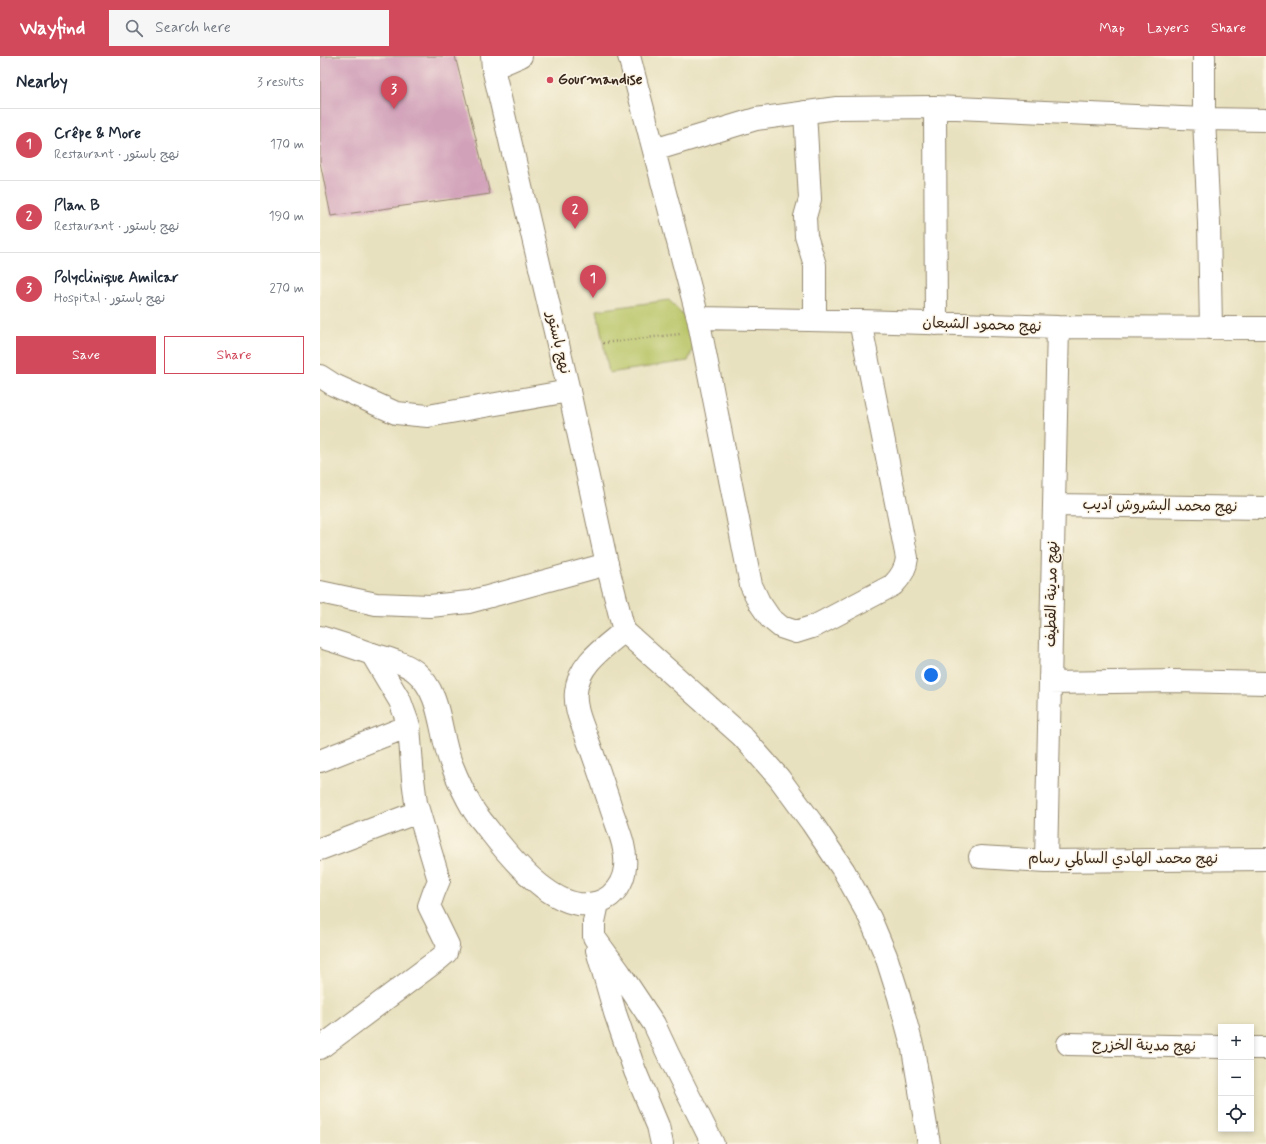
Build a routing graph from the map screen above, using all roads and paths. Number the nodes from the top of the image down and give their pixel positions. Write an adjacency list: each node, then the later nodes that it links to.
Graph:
1 (521, 56): 4 (street)
2 (629, 56): 9 (street)
3 (1204, 56): 7 (street)
4 (492, 62): 19 (street, نهج باستور)
5 (935, 107): 6 (street); 7 (street); 12 (street)
6 (805, 112): 9 (street); 10 (street)
7 (1204, 119): 8 (street); 15 (street)
8 (1266, 120)
9 (654, 150): 13 (street)
10 (815, 320): 11 (street, نهج محمود الشبعان); 13 (street, نهج محمود الشبعان)
11 (860, 321): 12 (street, نهج محمود الشبعان); 13 (street)
12 (936, 324): 14 (street, نهج محمود الشبعان)
13 (699, 325): 17 (path)
14 (1058, 327): 15 (street, نهج محمود الشبعان); 20 (street, نهج مدينة القطيف)
15 (1211, 328): 16 (street, نهج محمود الشبعان)
16 (1266, 328)
17 (603, 343)
18 (320, 376): 19 (street)
19 (569, 390): 22 (street, نهج باستور)
20 (1054, 505): 21 (street, نهج محمد البشروش أديب); 27 (street, نهج مدينة القطيف)
21 (1266, 508)
22 (606, 564): 23 (street); 24 (street, نهج باستور)
23 (320, 592)
24 (624, 631): 36 (street); 45 (street)
25 (320, 636): 26 (street)
26 (372, 654): 29 (street); 36 (street)
27 (1050, 683): 28 (street); 35 (street, نهج مدينة القطيف)
28 (1266, 683)
29 (408, 726): 30 (street); 31 (street)
30 (320, 761)
31 (418, 812): 32 (street); 40 (street)
32 (320, 849)
33 (980, 857): 35 (street, نهج محمد الهادي السالمي رسام)
34 (1266, 859): 35 (street, نهج محمد الهادي السالمي رسام)
35 (1046, 862)
36 (598, 903): 37 (street)
37 (594, 937): 43 (street); 44 (street)
38 (1068, 1044): 39 (street, نهج مدينة الخزرج)
39 (1218, 1047)
40 (320, 1048)
41 (1254, 1048): 42 (street)
42 (1266, 1048)
43 (662, 1144)
44 (713, 1144)
45 (929, 1144)

